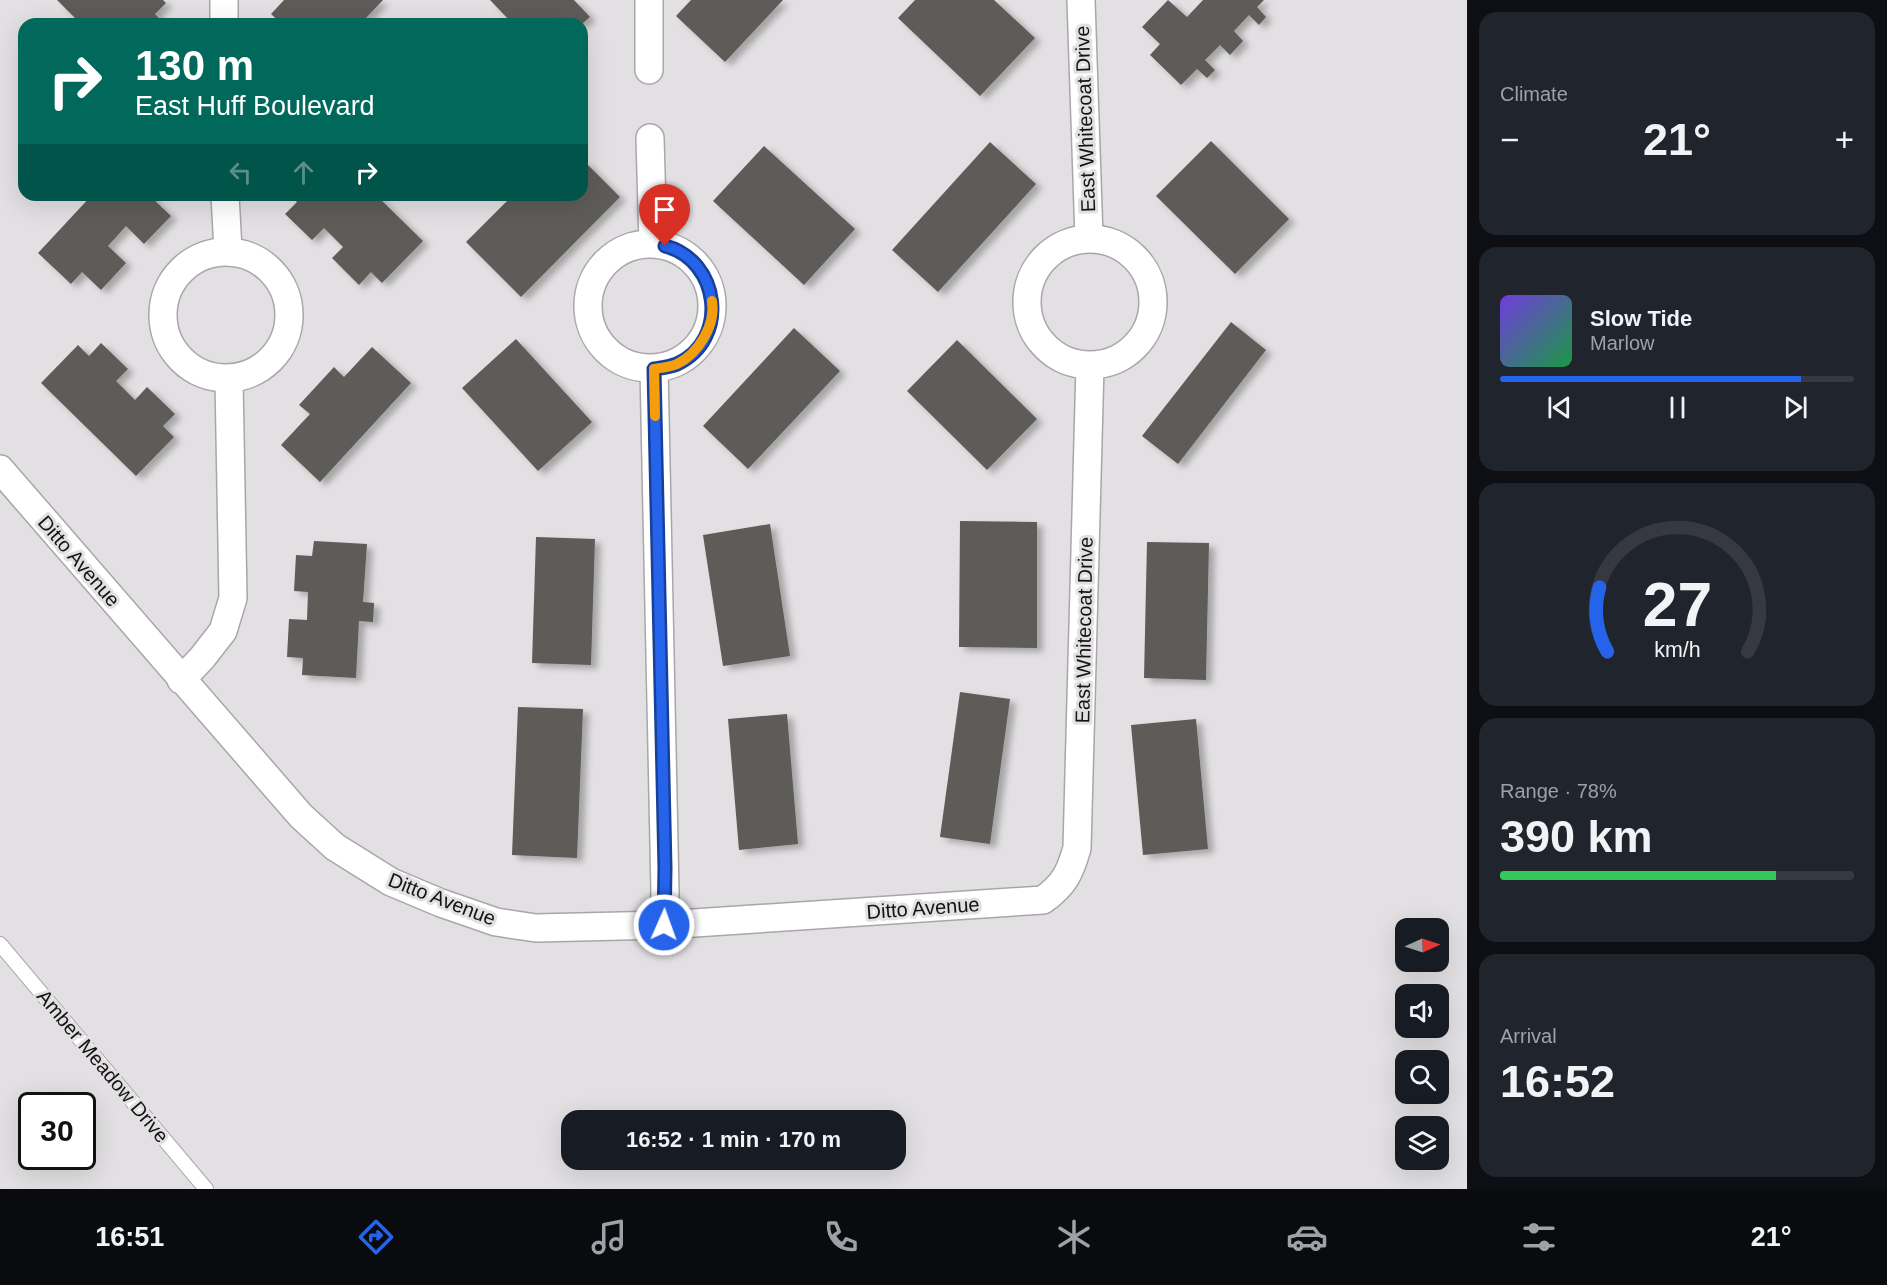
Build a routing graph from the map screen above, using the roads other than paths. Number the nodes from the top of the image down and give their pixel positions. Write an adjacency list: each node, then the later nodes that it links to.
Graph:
1 (224, 0): 4 (street)
2 (649, 0): 5 (street)
3 (1081, 0): 8 (street, East Whitecoat Drive)
4 (224, 18)
5 (650, 70)
6 (650, 138): 9 (street)
7 (225, 201): 10 (street)
8 (1089, 238): 11 (street, East Whitecoat Drive); 11 (street, East Whitecoat Drive)
9 (653, 243): 12 (street); 12 (street)
10 (228, 250): 13 (street); 13 (street)
11 (1090, 366): 16 (street, East Whitecoat Drive)
12 (654, 369): 17 (street)
13 (229, 380): 15 (street)
14 (0, 469): 15 (street, Ditto Avenue)
15 (181, 680): 17 (street, Ditto Avenue)
16 (1059, 889): 17 (street, Ditto Avenue)
17 (664, 925)
18 (0, 944): 19 (lane, Amber Meadow Drive)
19 (206, 1189)

